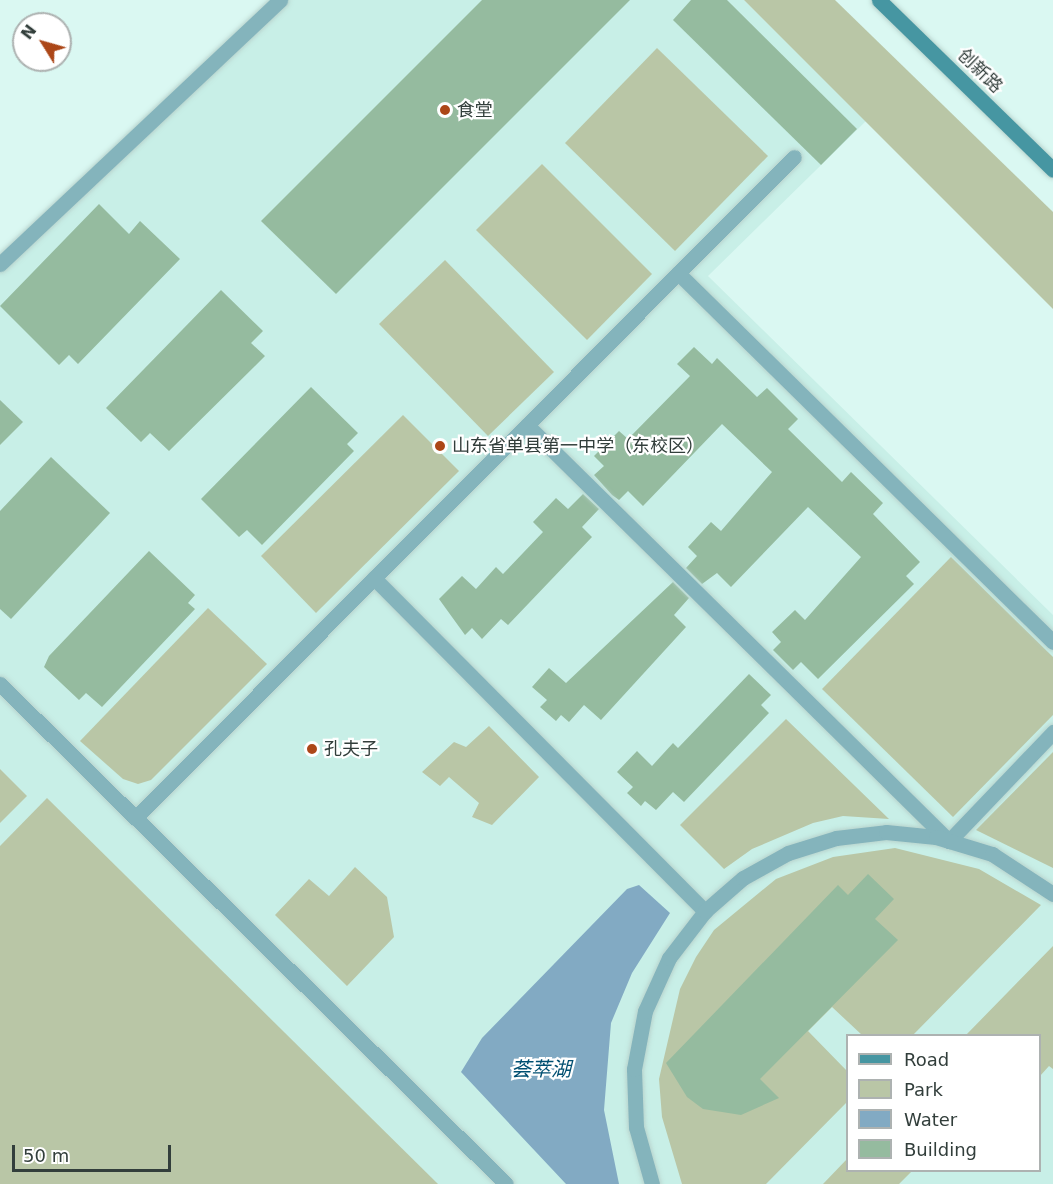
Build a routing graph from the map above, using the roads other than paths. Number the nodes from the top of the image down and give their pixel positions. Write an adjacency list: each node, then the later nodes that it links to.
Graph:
1 (280, 0): 5 (street)
2 (879, 0): 4 (main road, 创新路)
3 (794, 157): 6 (street)
4 (1053, 170)
5 (0, 264)
6 (678, 273): 7 (street); 9 (street)
7 (527, 425): 8 (street); 13 (street)
8 (374, 578): 12 (street); 15 (street)
9 (1053, 642)
10 (0, 684): 12 (street)
11 (1053, 732): 13 (street)
12 (135, 818): 16 (street)
13 (949, 841): 14 (street); 15 (street)
14 (1053, 894)
15 (705, 911): 17 (street)
16 (506, 1184)
17 (652, 1184)

